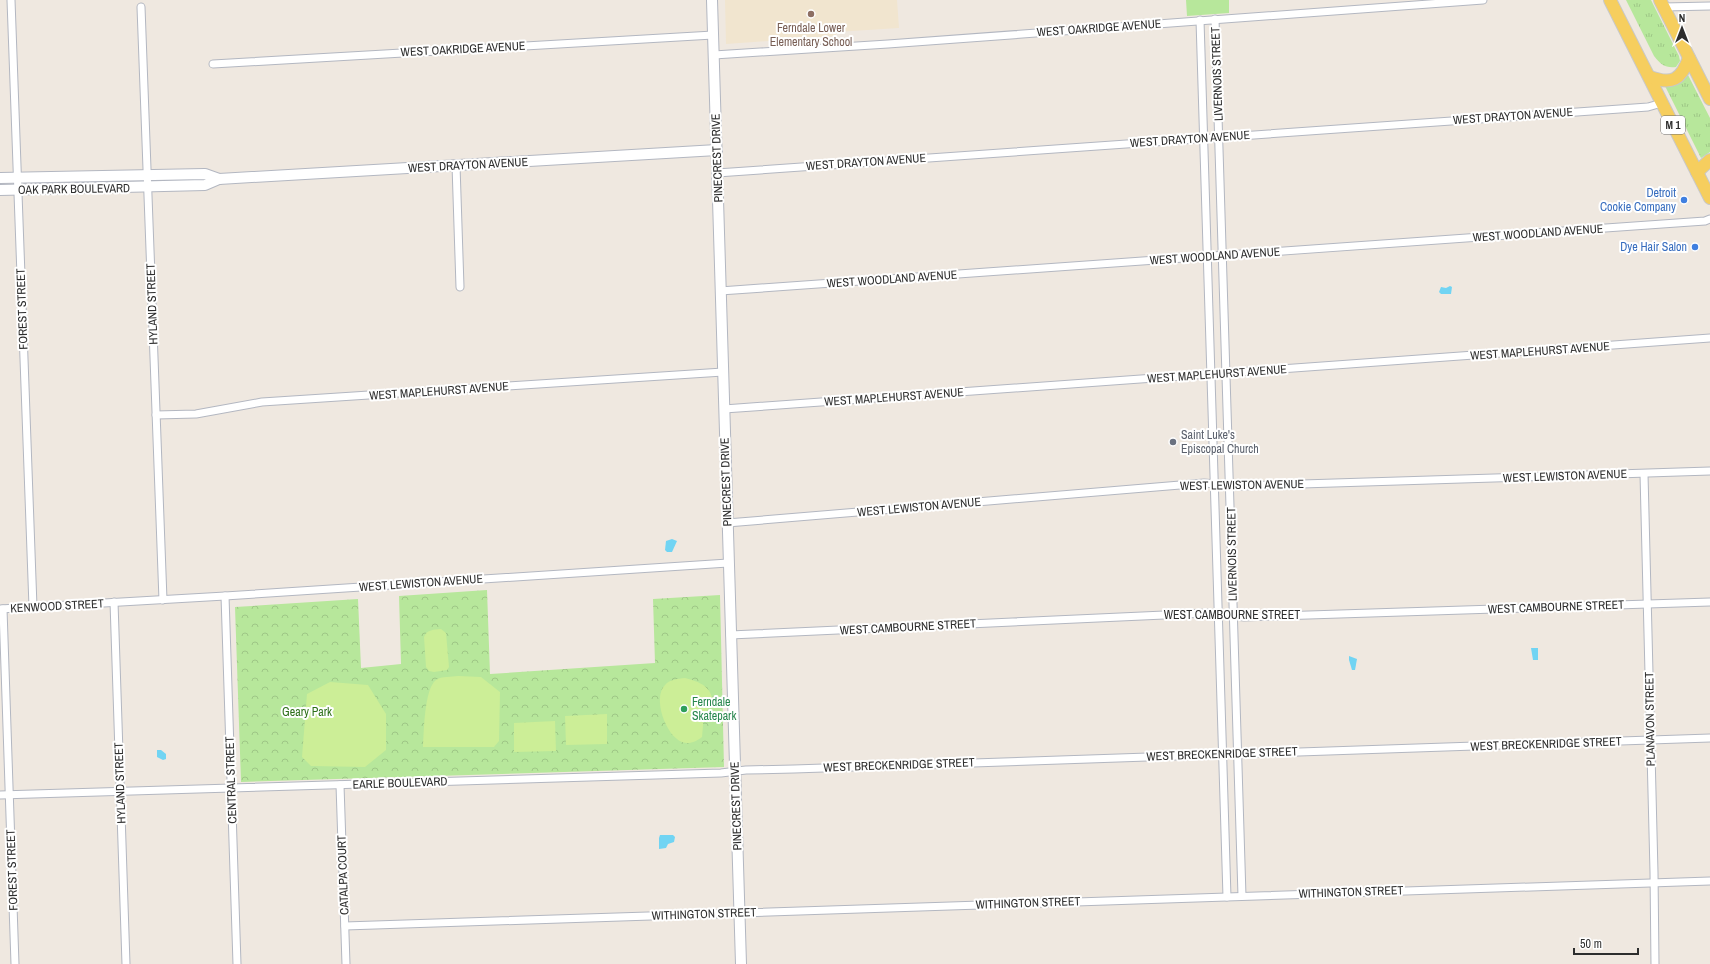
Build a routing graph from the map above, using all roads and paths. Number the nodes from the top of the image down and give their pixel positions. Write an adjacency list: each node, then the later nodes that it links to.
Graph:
1 (11, 0): 25 (street, FOREST STREET)
2 (712, 0): 10 (street, PINECREST DRIVE)
3 (1483, 0): 8 (street, WEST OAKRIDGE AVENUE)
4 (1610, 0): 14 (main road, M 1)
5 (1662, 4): 6 (street); 12 (main road)
6 (1710, 6)
7 (141, 7): 24 (street, HYLAND STREET)
8 (1215, 19): 9 (street, WEST OAKRIDGE AVENUE); 17 (street, LIVERNOIS STREET)
9 (1200, 20): 11 (street, WEST OAKRIDGE AVENUE); 18 (street, LIVERNOIS STREET)
10 (713, 35): 11 (street, PINECREST DRIVE); 13 (street, WEST OAKRIDGE AVENUE)
11 (714, 55): 19 (street, PINECREST DRIVE)
12 (1689, 58): 14 (main road); 15 (main road)
13 (213, 64)
14 (1650, 77): 16 (main road, M 1)
15 (1710, 99)
16 (1662, 103): 17 (street, WEST DRAYTON AVENUE); 22 (main road, M 1)
17 (1220, 137): 18 (street, WEST DRAYTON AVENUE); 33 (street, LIVERNOIS STREET)
18 (1204, 138): 23 (street, WEST DRAYTON AVENUE); 34 (street, LIVERNOIS STREET)
19 (716, 150): 21 (street, WEST DRAYTON AVENUE); 23 (street, PINECREST DRIVE)
20 (1710, 160): 22 (main road)
21 (456, 165): 27 (street, WEST DRAYTON AVENUE); 35 (street)
22 (1697, 172): 31 (main road, M 1)
23 (717, 173): 36 (street, PINECREST DRIVE)
24 (147, 174): 25 (street, OAK PARK BOULEVARD); 27 (street, WEST DRAYTON AVENUE); 28 (street, HYLAND STREET)
25 (17, 177): 26 (street, OAK PARK BOULEVARD); 30 (street, FOREST STREET)
26 (0, 178)
27 (219, 180): 28 (street, WEST DRAYTON AVENUE)
28 (148, 187): 30 (street, OAK PARK BOULEVARD); 42 (street, HYLAND STREET)
29 (0, 190): 30 (street, OAK PARK BOULEVARD)
30 (17, 190): 54 (street, FOREST STREET)
31 (1710, 198)
32 (1710, 219): 33 (street, WEST WOODLAND AVENUE)
33 (1223, 255): 34 (street, WEST WOODLAND AVENUE); 39 (street, LIVERNOIS STREET)
34 (1208, 256): 36 (street, WEST WOODLAND AVENUE); 40 (street, LIVERNOIS STREET)
35 (460, 287)
36 (720, 291): 38 (street, PINECREST DRIVE)
37 (1710, 338): 39 (street, WEST MAPLEHURST AVENUE)
38 (722, 372): 41 (street, PINECREST DRIVE); 42 (street, WEST MAPLEHURST AVENUE)
39 (1226, 373): 40 (street, WEST MAPLEHURST AVENUE); 46 (street, LIVERNOIS STREET)
40 (1211, 375): 41 (street, WEST MAPLEHURST AVENUE); 45 (street, LIVERNOIS STREET)
41 (724, 409): 47 (street, PINECREST DRIVE)
42 (156, 415): 50 (street, HYLAND STREET)
43 (1710, 471): 44 (street, WEST LEWISTON AVENUE)
44 (1644, 474): 46 (street, WEST LEWISTON AVENUE); 53 (street, PLANAVON STREET)
45 (1216, 484): 46 (street, WEST LEWISTON AVENUE); 47 (street, WEST LEWISTON AVENUE); 56 (street, LIVERNOIS STREET)
46 (1230, 486): 57 (street, LIVERNOIS STREET)
47 (726, 523): 48 (street, PINECREST DRIVE)
48 (728, 563): 49 (street, WEST LEWISTON AVENUE); 58 (street, PINECREST DRIVE)
49 (225, 596): 50 (street, WEST LEWISTON AVENUE); 65 (street, CENTRAL STREET)
50 (163, 600): 51 (street, WEST LEWISTON AVENUE)
51 (114, 602): 54 (street, KENWOOD STREET); 66 (street, HYLAND STREET)
52 (1710, 602): 53 (street, WEST CAMBOURNE STREET)
53 (1647, 604): 57 (street, WEST CAMBOURNE STREET); 60 (street, PLANAVON STREET)
54 (32, 607): 55 (street, KENWOOD STREET)
55 (2, 609): 68 (street, FOREST STREET)
56 (1219, 614): 57 (street, WEST CAMBOURNE STREET); 58 (street, WEST CAMBOURNE STREET); 61 (street, LIVERNOIS STREET)
57 (1234, 616): 62 (street, LIVERNOIS STREET)
58 (730, 635): 63 (street, PINECREST DRIVE)
59 (1710, 738): 60 (street, WEST BRECKENRIDGE STREET)
60 (1650, 740): 62 (street, WEST BRECKENRIDGE STREET); 70 (street, PLANAVON STREET)
61 (1223, 754): 62 (street, WEST BRECKENRIDGE STREET); 63 (street, WEST BRECKENRIDGE STREET); 72 (street, LIVERNOIS STREET)
62 (1238, 754): 71 (street, LIVERNOIS STREET)
63 (735, 772): 64 (street, EARLE BOULEVARD); 73 (street, PINECREST DRIVE)
64 (340, 785): 65 (street, EARLE BOULEVARD); 74 (street, CATALPA COURT)
65 (232, 788): 66 (street, EARLE BOULEVARD); 77 (street, CENTRAL STREET)
66 (120, 790): 68 (street, EARLE BOULEVARD); 76 (street, HYLAND STREET)
67 (0, 795): 68 (street, EARLE BOULEVARD)
68 (10, 795): 75 (street, FOREST STREET)
69 (1710, 881): 70 (street, WITHINGTON STREET)
70 (1654, 883): 71 (street, WITHINGTON STREET); 80 (street, PLANAVON STREET)
71 (1242, 896): 72 (street, WITHINGTON STREET)
72 (1227, 897): 73 (street, WITHINGTON STREET)
73 (739, 913): 74 (street, WITHINGTON STREET); 79 (street, PINECREST DRIVE)
74 (345, 926): 78 (street, CATALPA COURT)
75 (15, 964)
76 (126, 964)
77 (237, 964)
78 (346, 964)
79 (741, 964)
80 (1655, 964)

